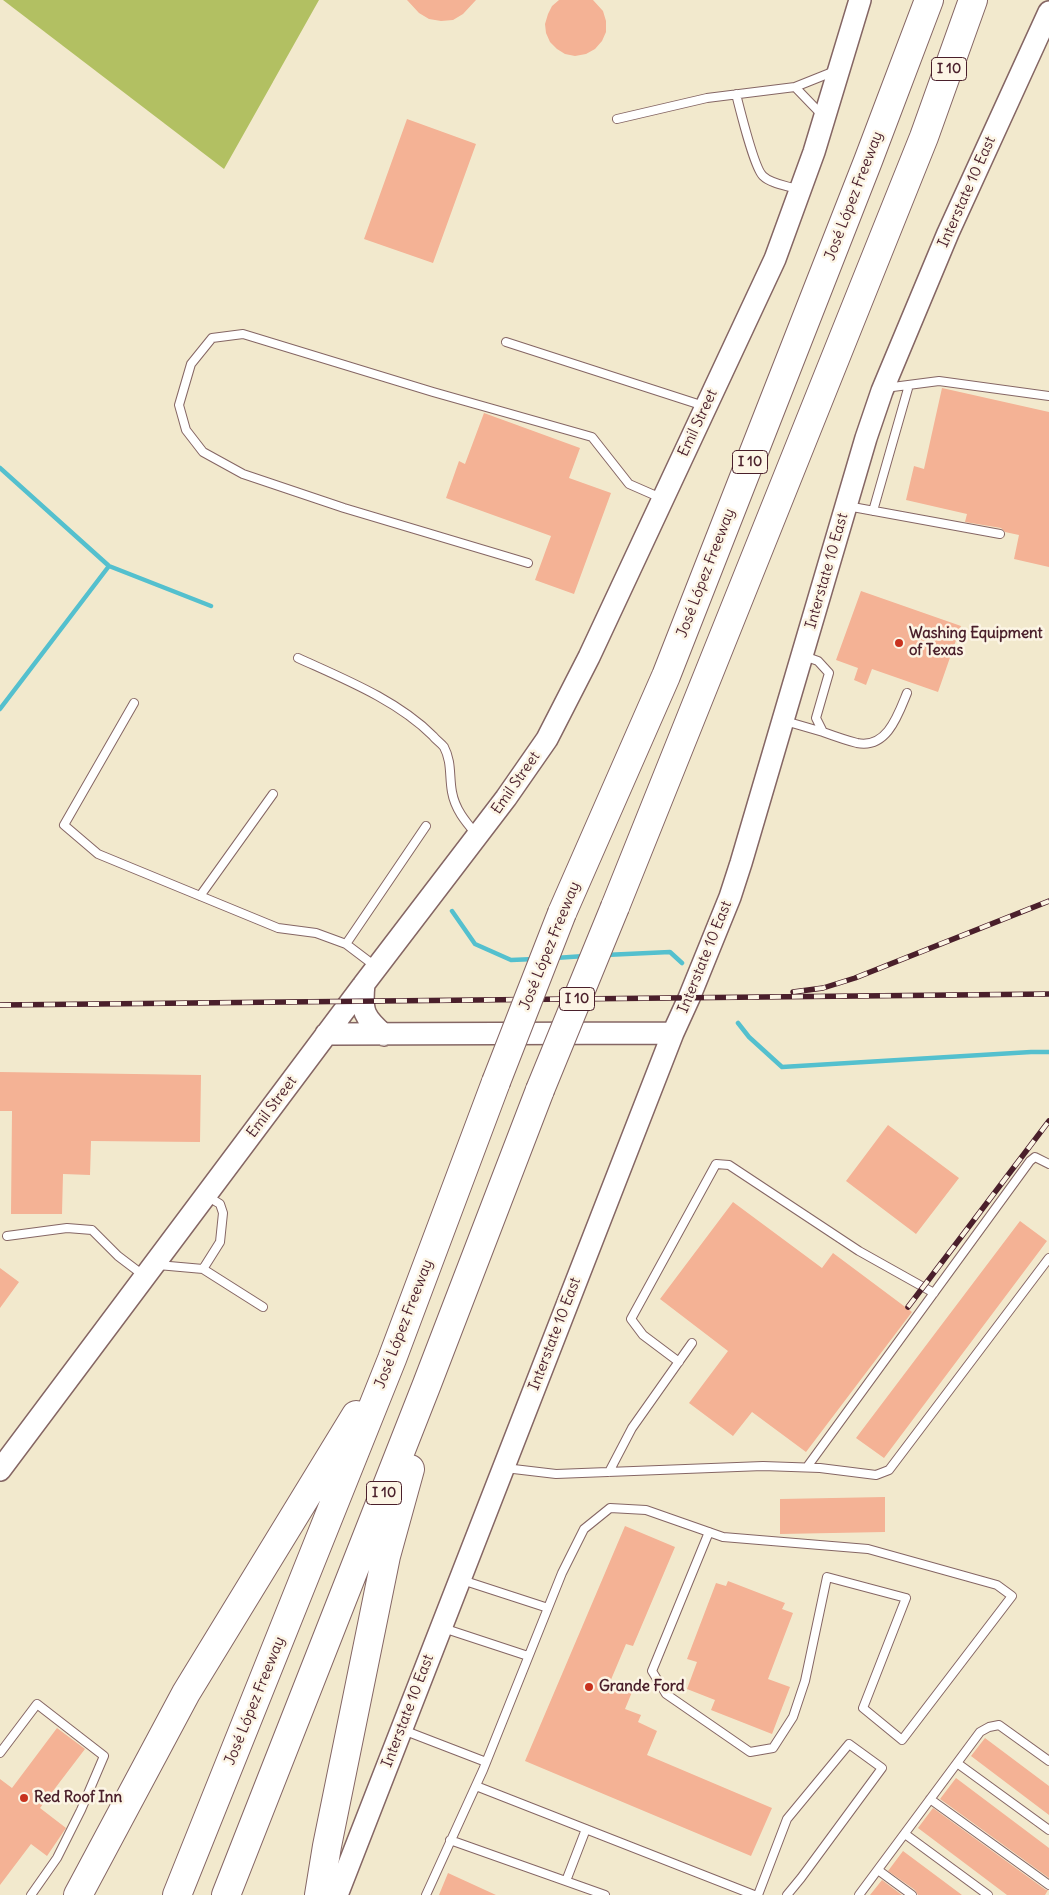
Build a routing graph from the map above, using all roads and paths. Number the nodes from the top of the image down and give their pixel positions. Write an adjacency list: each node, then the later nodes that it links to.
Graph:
1 (860, 0): 6 (main road, Emil Street)
2 (973, 0): 11 (highway, I 10)
3 (986, 0): 11 (highway)
4 (928, 2): 48 (highway, José López Freeway / I 10, bridge)
5 (1049, 12): 15 (main road, Interstate 10 East)
6 (839, 69): 7 (lane); 9 (main road, Emil Street)
7 (795, 88): 8 (lane); 9 (lane)
8 (736, 94): 10 (lane); 12 (lane)
9 (824, 117): 12 (main road, Emil Street)
10 (617, 119)
11 (924, 137): 50 (highway, I 10, bridge)
12 (800, 190): 17 (main road, Emil Street)
13 (506, 342): 17 (lane)
14 (909, 385): 15 (lane); 16 (lane); 20 (lane)
15 (883, 388): 19 (main road, Interstate 10 East)
16 (1049, 396)
17 (706, 406): 18 (main road, Emil Street)
18 (663, 499): 22 (lane); 31 (main road, Emil Street)
19 (846, 506): 20 (lane); 23 (main road, Interstate 10 East)
20 (873, 511): 21 (lane)
21 (1000, 534)
22 (528, 563)
23 (802, 656): 27 (main road, Interstate 10 East); 28 (lane)
24 (298, 658): 31 (lane)
25 (907, 693): 28 (lane)
26 (134, 703): 32 (lane)
27 (783, 720): 28 (lane); 36 (main road, Interstate 10 East)
28 (823, 732)
29 (273, 794): 32 (lane)
30 (426, 826): 33 (lane)
31 (477, 836): 34 (main road, Emil Street)
32 (200, 896): 33 (lane)
33 (346, 944): 34 (lane)
34 (377, 967): 35 (main road, Emil Street)
35 (364, 984): 37 (main road, Emil Street); 38 (main road)
36 (673, 1033): 38 (main road); 52 (main road, Interstate 10 East)
37 (326, 1034): 38 (main road); 40 (main road, Emil Street)
38 (384, 1035)
39 (1049, 1164): 45 (lane)
40 (206, 1194): 43 (lane); 44 (main road, Emil Street)
41 (6, 1236): 44 (lane)
42 (1049, 1258): 51 (lane)
43 (203, 1269): 44 (lane); 46 (lane)
44 (149, 1270): 53 (main road, Emil Street)
45 (934, 1293): 49 (lane); 51 (lane)
46 (263, 1307)
47 (692, 1343): 49 (lane)
48 (392, 1359): 75 (highway); 76 (highway, José López Freeway / I 10)
49 (678, 1362): 54 (lane)
50 (427, 1384): 77 (highway, I 10); 78 (highway)
51 (807, 1467): 54 (lane)
52 (503, 1468): 54 (lane); 56 (main road, Interstate 10 East)
53 (0, 1470)
54 (609, 1472)
55 (710, 1532): 55 (lane); 57 (lane)
56 (460, 1579): 57 (lane); 58 (main road, Interstate 10 East)
57 (548, 1608): 59 (lane)
58 (441, 1627): 59 (lane); 60 (main road, Interstate 10 East)
59 (528, 1656): 63 (lane)
60 (401, 1729): 63 (lane); 79 (main road, Interstate 10 East)
61 (0, 1753): 74 (lane)
62 (1049, 1761): 64 (lane)
63 (486, 1762): 65 (lane)
64 (957, 1763): 66 (lane); 68 (lane)
65 (476, 1786): 67 (lane); 70 (lane)
66 (930, 1799): 69 (lane); 73 (lane)
67 (586, 1829): 72 (lane); 82 (lane)
68 (1049, 1830)
69 (905, 1834): 71 (lane); 86 (lane)
70 (450, 1840): 72 (lane); 80 (lane)
71 (878, 1870): 84 (lane); 85 (lane)
72 (566, 1881): 81 (lane)
73 (1049, 1885)
74 (31, 1895)
75 (78, 1895)
76 (177, 1895)
77 (226, 1895)
78 (319, 1895)
79 (337, 1895)
80 (426, 1895)
81 (605, 1895)
82 (756, 1895): 83 (lane)
83 (787, 1895)
84 (859, 1895)
85 (912, 1895)
86 (988, 1895)

